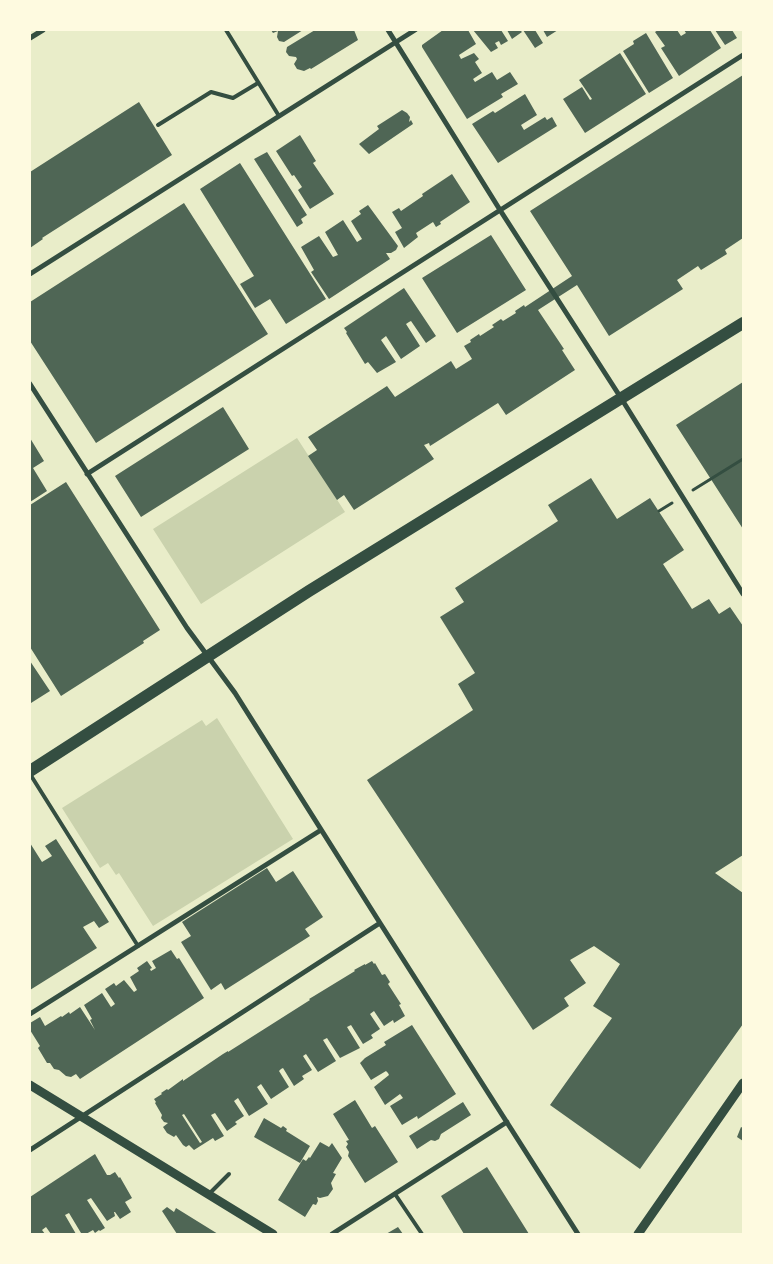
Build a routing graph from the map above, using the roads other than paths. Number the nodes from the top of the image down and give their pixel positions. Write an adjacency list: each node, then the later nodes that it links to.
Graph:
1 (43, 30): 5 (street)
2 (226, 30): 8 (lane)
3 (388, 30): 6 (street)
4 (415, 30): 6 (street)
5 (30, 38)
6 (396, 42): 9 (street); 11 (street)
7 (743, 55): 11 (street)
8 (258, 83): 9 (lane); 10 (lane)
9 (279, 116): 12 (street)
10 (158, 124)
11 (500, 210): 15 (street); 16 (street)
12 (30, 274)
13 (743, 323): 15 (main road)
14 (30, 384): 16 (street)
15 (621, 398): 17 (street); 18 (main road)
16 (87, 474): 18 (street)
17 (743, 594)
18 (208, 656): 19 (main road); 20 (street)
19 (30, 772): 22 (lane)
20 (321, 830): 21 (street); 22 (street)
21 (380, 923): 26 (street); 27 (street)
22 (138, 946): 23 (street)
23 (30, 1014)
24 (743, 1083): 36 (street)
25 (30, 1085): 26 (street)
26 (79, 1117): 28 (street); 31 (street)
27 (507, 1122): 30 (street); 35 (street)
28 (30, 1150)
29 (229, 1174): 31 (lane)
30 (395, 1194): 33 (street); 34 (lane)
31 (208, 1195): 32 (street)
32 (273, 1234)
33 (332, 1234)
34 (422, 1234)
35 (578, 1234)
36 (638, 1234)

